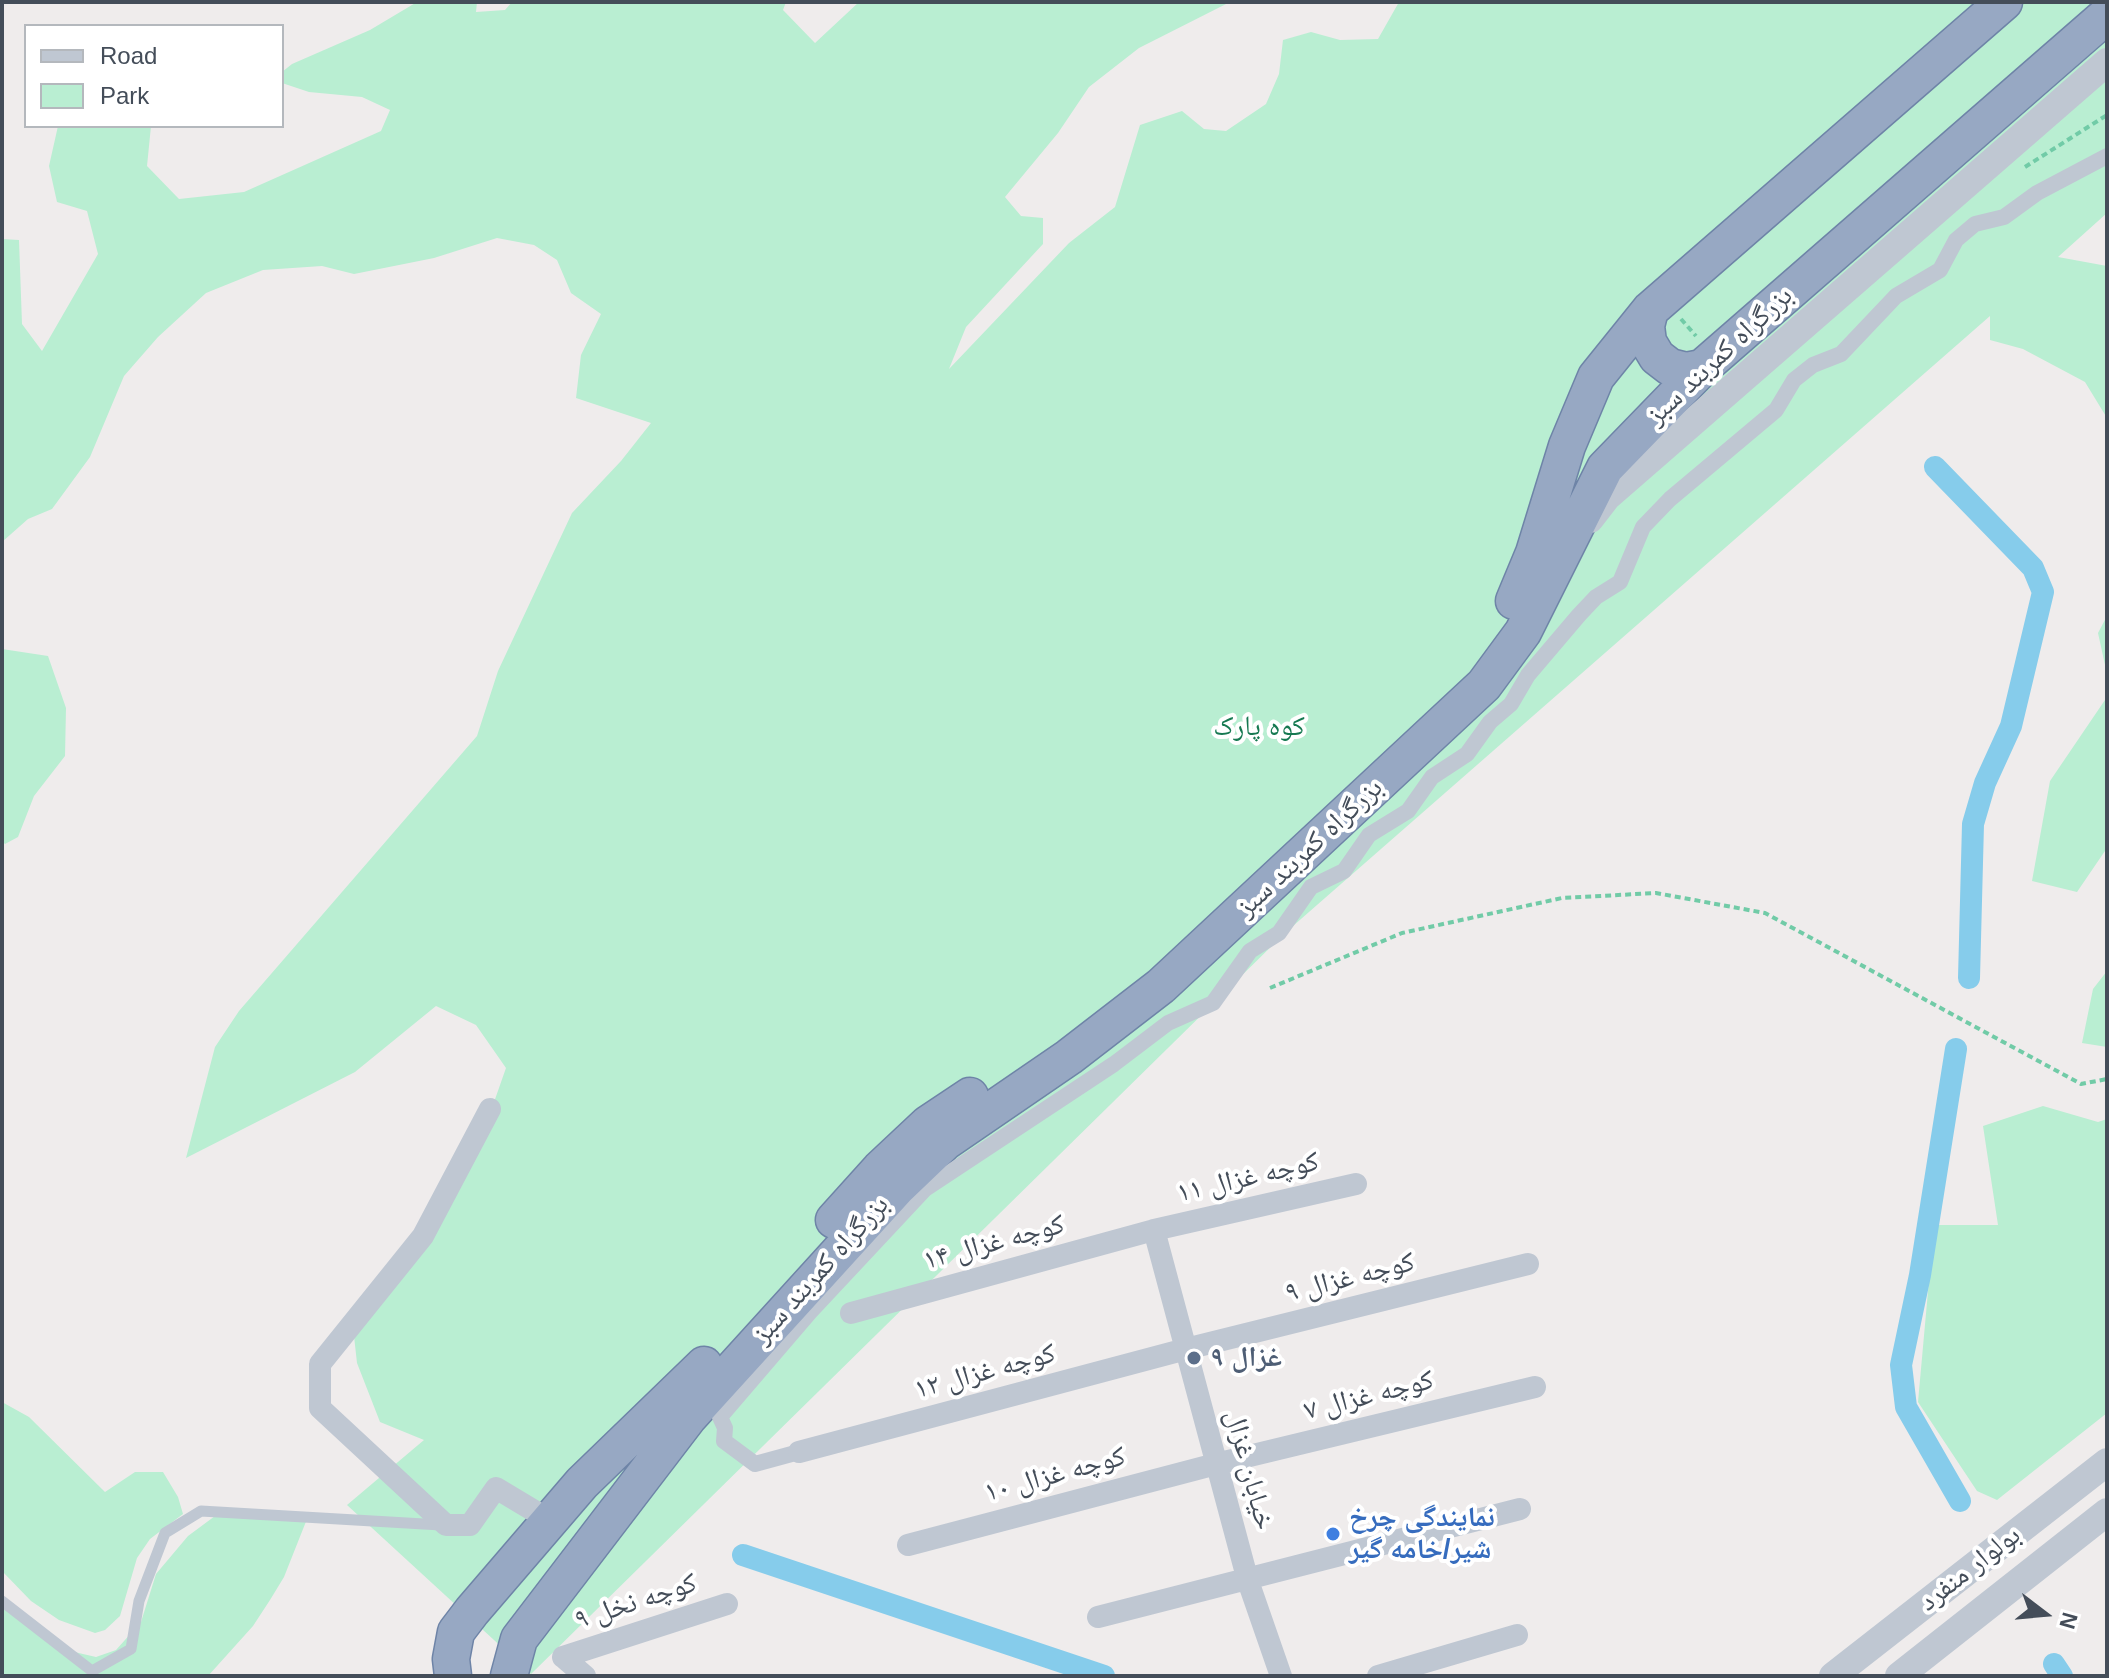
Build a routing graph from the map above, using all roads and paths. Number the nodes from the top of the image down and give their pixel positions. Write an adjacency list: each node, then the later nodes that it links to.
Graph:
1 (2004, 2): 5 (highway, بزرگراه کمربند سبز)
2 (2107, 15): 6 (highway, بزرگراه کمربند سبز)
3 (2107, 62): 7 (street)
4 (2107, 156): 17 (street)
5 (1650, 310): 6 (highway); 20 (highway, بزرگراه کمربند سبز)
6 (1702, 368): 7 (highway, بزرگراه کمربند سبز)
7 (1558, 561): 23 (highway, بزرگراه کمربند سبز)
8 (1270, 988): 9 (path)
9 (2107, 1079)
10 (490, 1109): 25 (street)
11 (1356, 1184): 12 (street, کوچه غزال ۱۱)
12 (1154, 1230): 14 (street, کوچه غزال ۱۴); 15 (street, خیابان غزال)
13 (1528, 1264): 15 (street, کوچه غزال ۹)
14 (851, 1313)
15 (1186, 1349): 17 (street, کوچه غزال ۱۲); 19 (street, خیابان غزال)
16 (1535, 1387): 19 (street, کوچه غزال ۷)
17 (799, 1452)
18 (2107, 1462): 32 (street, بولوار منفرد)
19 (1216, 1464): 26 (street, کوچه غزال ۱۰); 27 (street, خیابان غزال)
20 (582, 1483): 23 (highway); 24 (highway, بزرگراه کمربند سبز)
21 (1520, 1509): 27 (street)
22 (2107, 1512): 39 (street, بولوار منفرد)
23 (615, 1517): 34 (highway, بزرگراه کمربند سبز)
24 (551, 1521): 25 (street); 33 (highway, بزرگراه کمربند سبز)
25 (446, 1525): 28 (lane)
26 (908, 1545)
27 (1248, 1581): 30 (street); 36 (street, خیابان غزال)
28 (2, 1601)
29 (727, 1604): 35 (street, کوچه نخل ۹)
30 (1098, 1617)
31 (1517, 1635): 37 (street)
32 (1868, 1666): 38 (street, بولوار منفرد)
33 (453, 1676)
34 (509, 1676)
35 (585, 1676)
36 (1281, 1676)
37 (1378, 1676)
38 (1833, 1676)
39 (1899, 1676)

